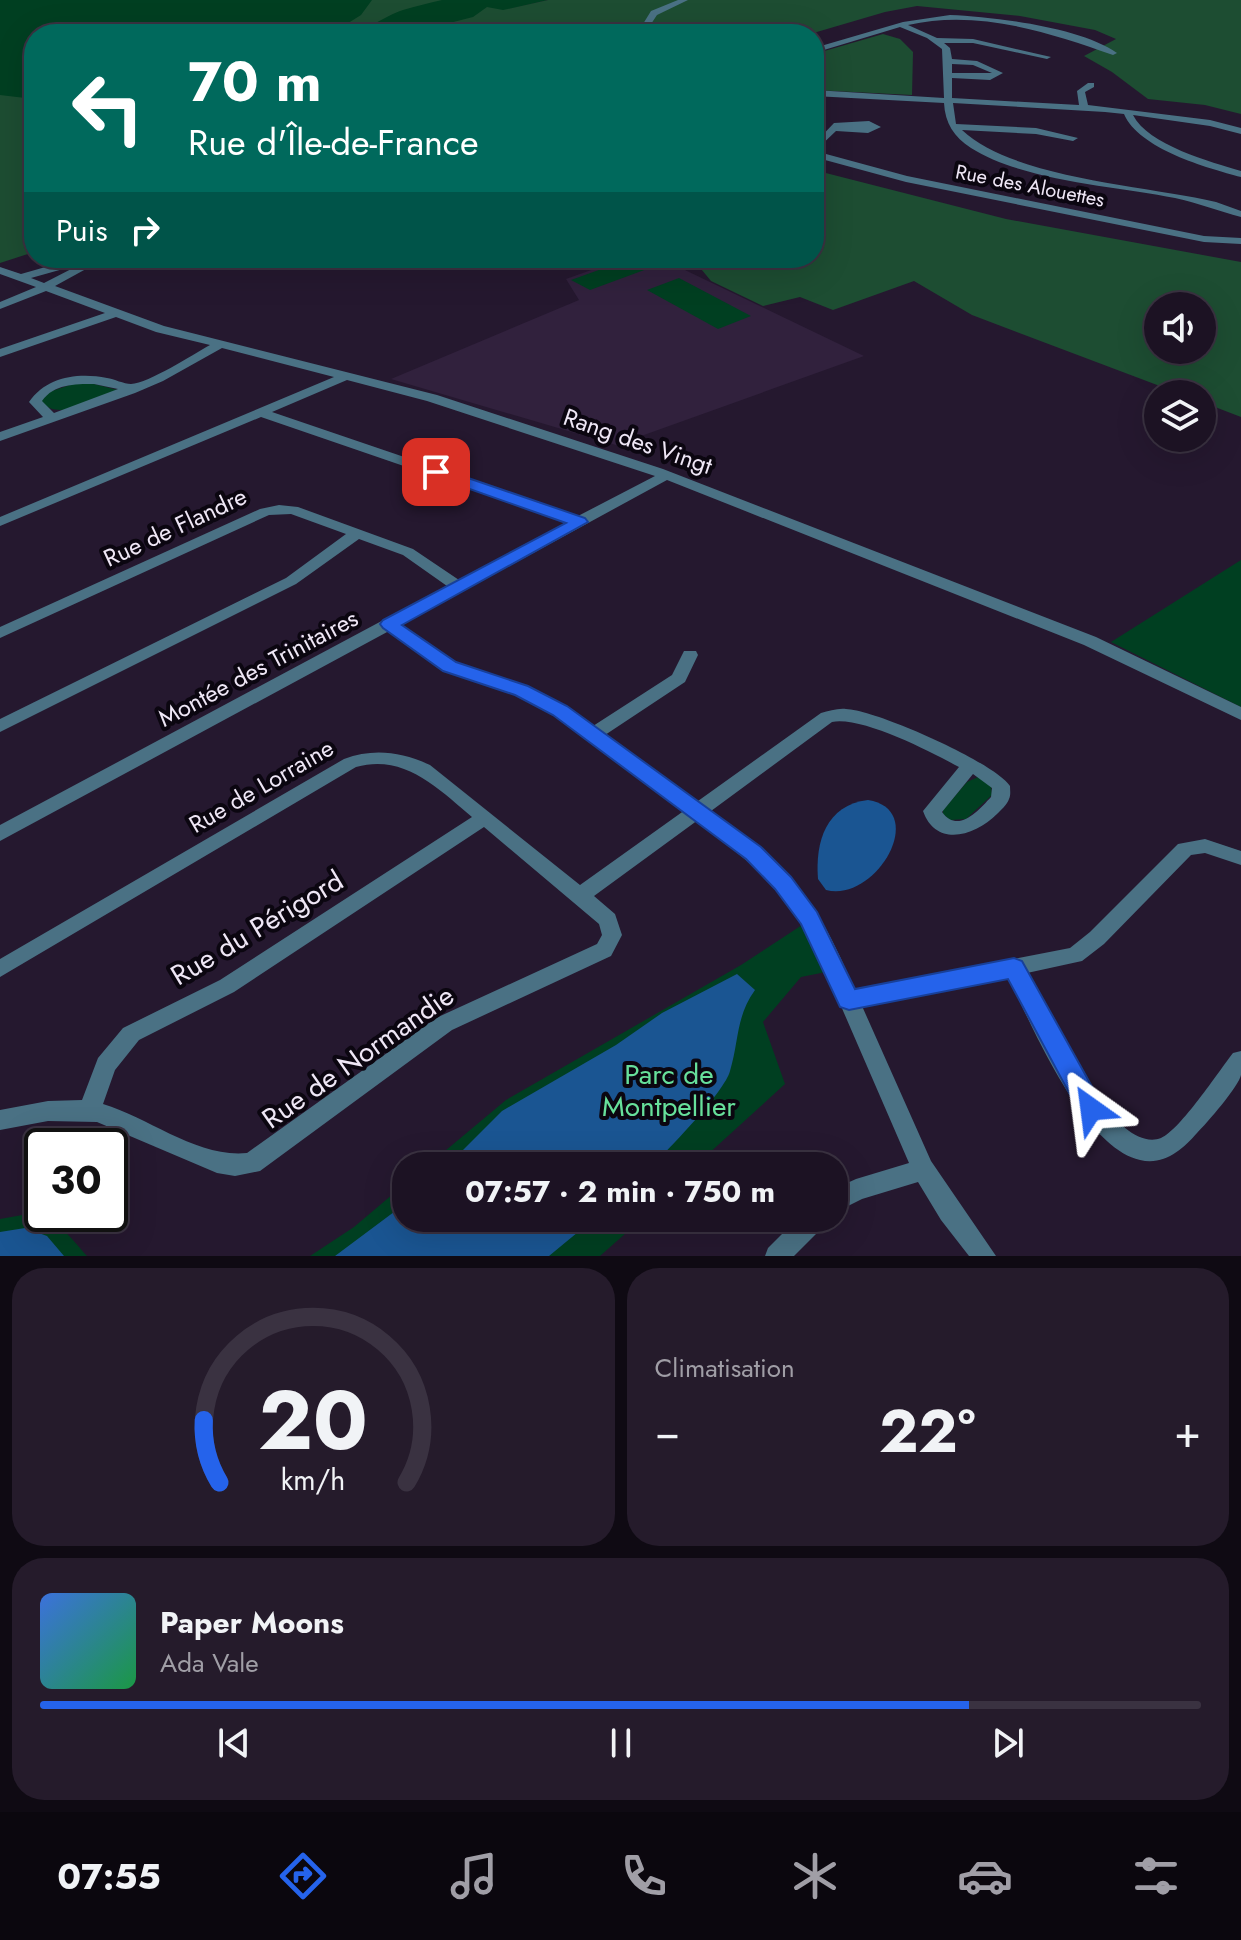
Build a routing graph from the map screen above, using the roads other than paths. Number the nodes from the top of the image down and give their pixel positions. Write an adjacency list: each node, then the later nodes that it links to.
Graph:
1 (684, 0): 2 (street)
2 (648, 24)
3 (903, 26): 4 (street); 5 (street); 6 (street)
4 (938, 40): 7 (street); 8 (street)
5 (824, 48)
6 (1113, 53)
7 (1047, 57)
8 (948, 61): 9 (street); 9 (street)
9 (949, 75): 12 (street)
10 (1091, 85): 13 (street)
11 (824, 94): 12 (street)
12 (950, 100): 13 (street); 15 (street)
13 (1084, 108): 14 (street)
14 (1127, 111): 17 (street); 21 (street)
15 (954, 127): 18 (street); 22 (street)
16 (834, 128): 19 (street)
17 (1241, 131)
18 (1073, 138)
19 (824, 140)
20 (824, 154): 23 (street, Rue des Alouettes)
21 (1241, 174)
22 (1241, 214)
23 (1241, 241)
24 (53, 268): 27 (street)
25 (81, 268): 28 (street)
26 (0, 270): 27 (street, Rang des Vingt)
27 (25, 276): 28 (street, Rang des Vingt)
28 (49, 286): 29 (street); 30 (street, Rang des Vingt)
29 (0, 306)
30 (115, 313): 31 (street, Rang des Vingt); 32 (street)
31 (219, 345): 33 (street, Rang des Vingt); 34 (street)
32 (0, 353)
33 (349, 375): 35 (street); 38 (street, Rang des Vingt)
34 (131, 390): 36 (street); 36 (street)
35 (263, 413): 39 (street); 40 (street)
36 (53, 419): 37 (street)
37 (0, 437)
38 (666, 475): 40 (street, Montée des Trinitaires); 46 (street, Rang des Vingt)
39 (0, 522)
40 (580, 522): 42 (street, Montée des Trinitaires)
41 (356, 534): 42 (street, Rue de Flandre); 44 (street, Rue de Flandre); 47 (street)
42 (458, 587): 43 (street, Montée des Trinitaires)
43 (389, 624): 48 (street); 52 (street, Montée des Trinitaires)
44 (0, 633)
45 (690, 655): 48 (street)
46 (1241, 714)
47 (0, 726)
48 (593, 734): 50 (street)
49 (971, 765): 50 (street)
50 (699, 811): 54 (street); 57 (street)
51 (484, 818): 54 (street, Rue de Lorraine); 56 (street, Rue de Lorraine); 59 (street, Rue du Périgord)
52 (0, 834)
53 (1241, 858): 55 (street)
54 (580, 896): 59 (street, Rue de Normandie)
55 (1014, 968): 57 (street); 58 (street)
56 (0, 969)
57 (849, 1000): 61 (street)
58 (1241, 1060)
59 (89, 1111): 60 (street, Rue de Normandie)
60 (0, 1120)
61 (923, 1169): 62 (street); 65 (street)
62 (848, 1194)
63 (801, 1232): 64 (street)
64 (777, 1256)
65 (984, 1256)

